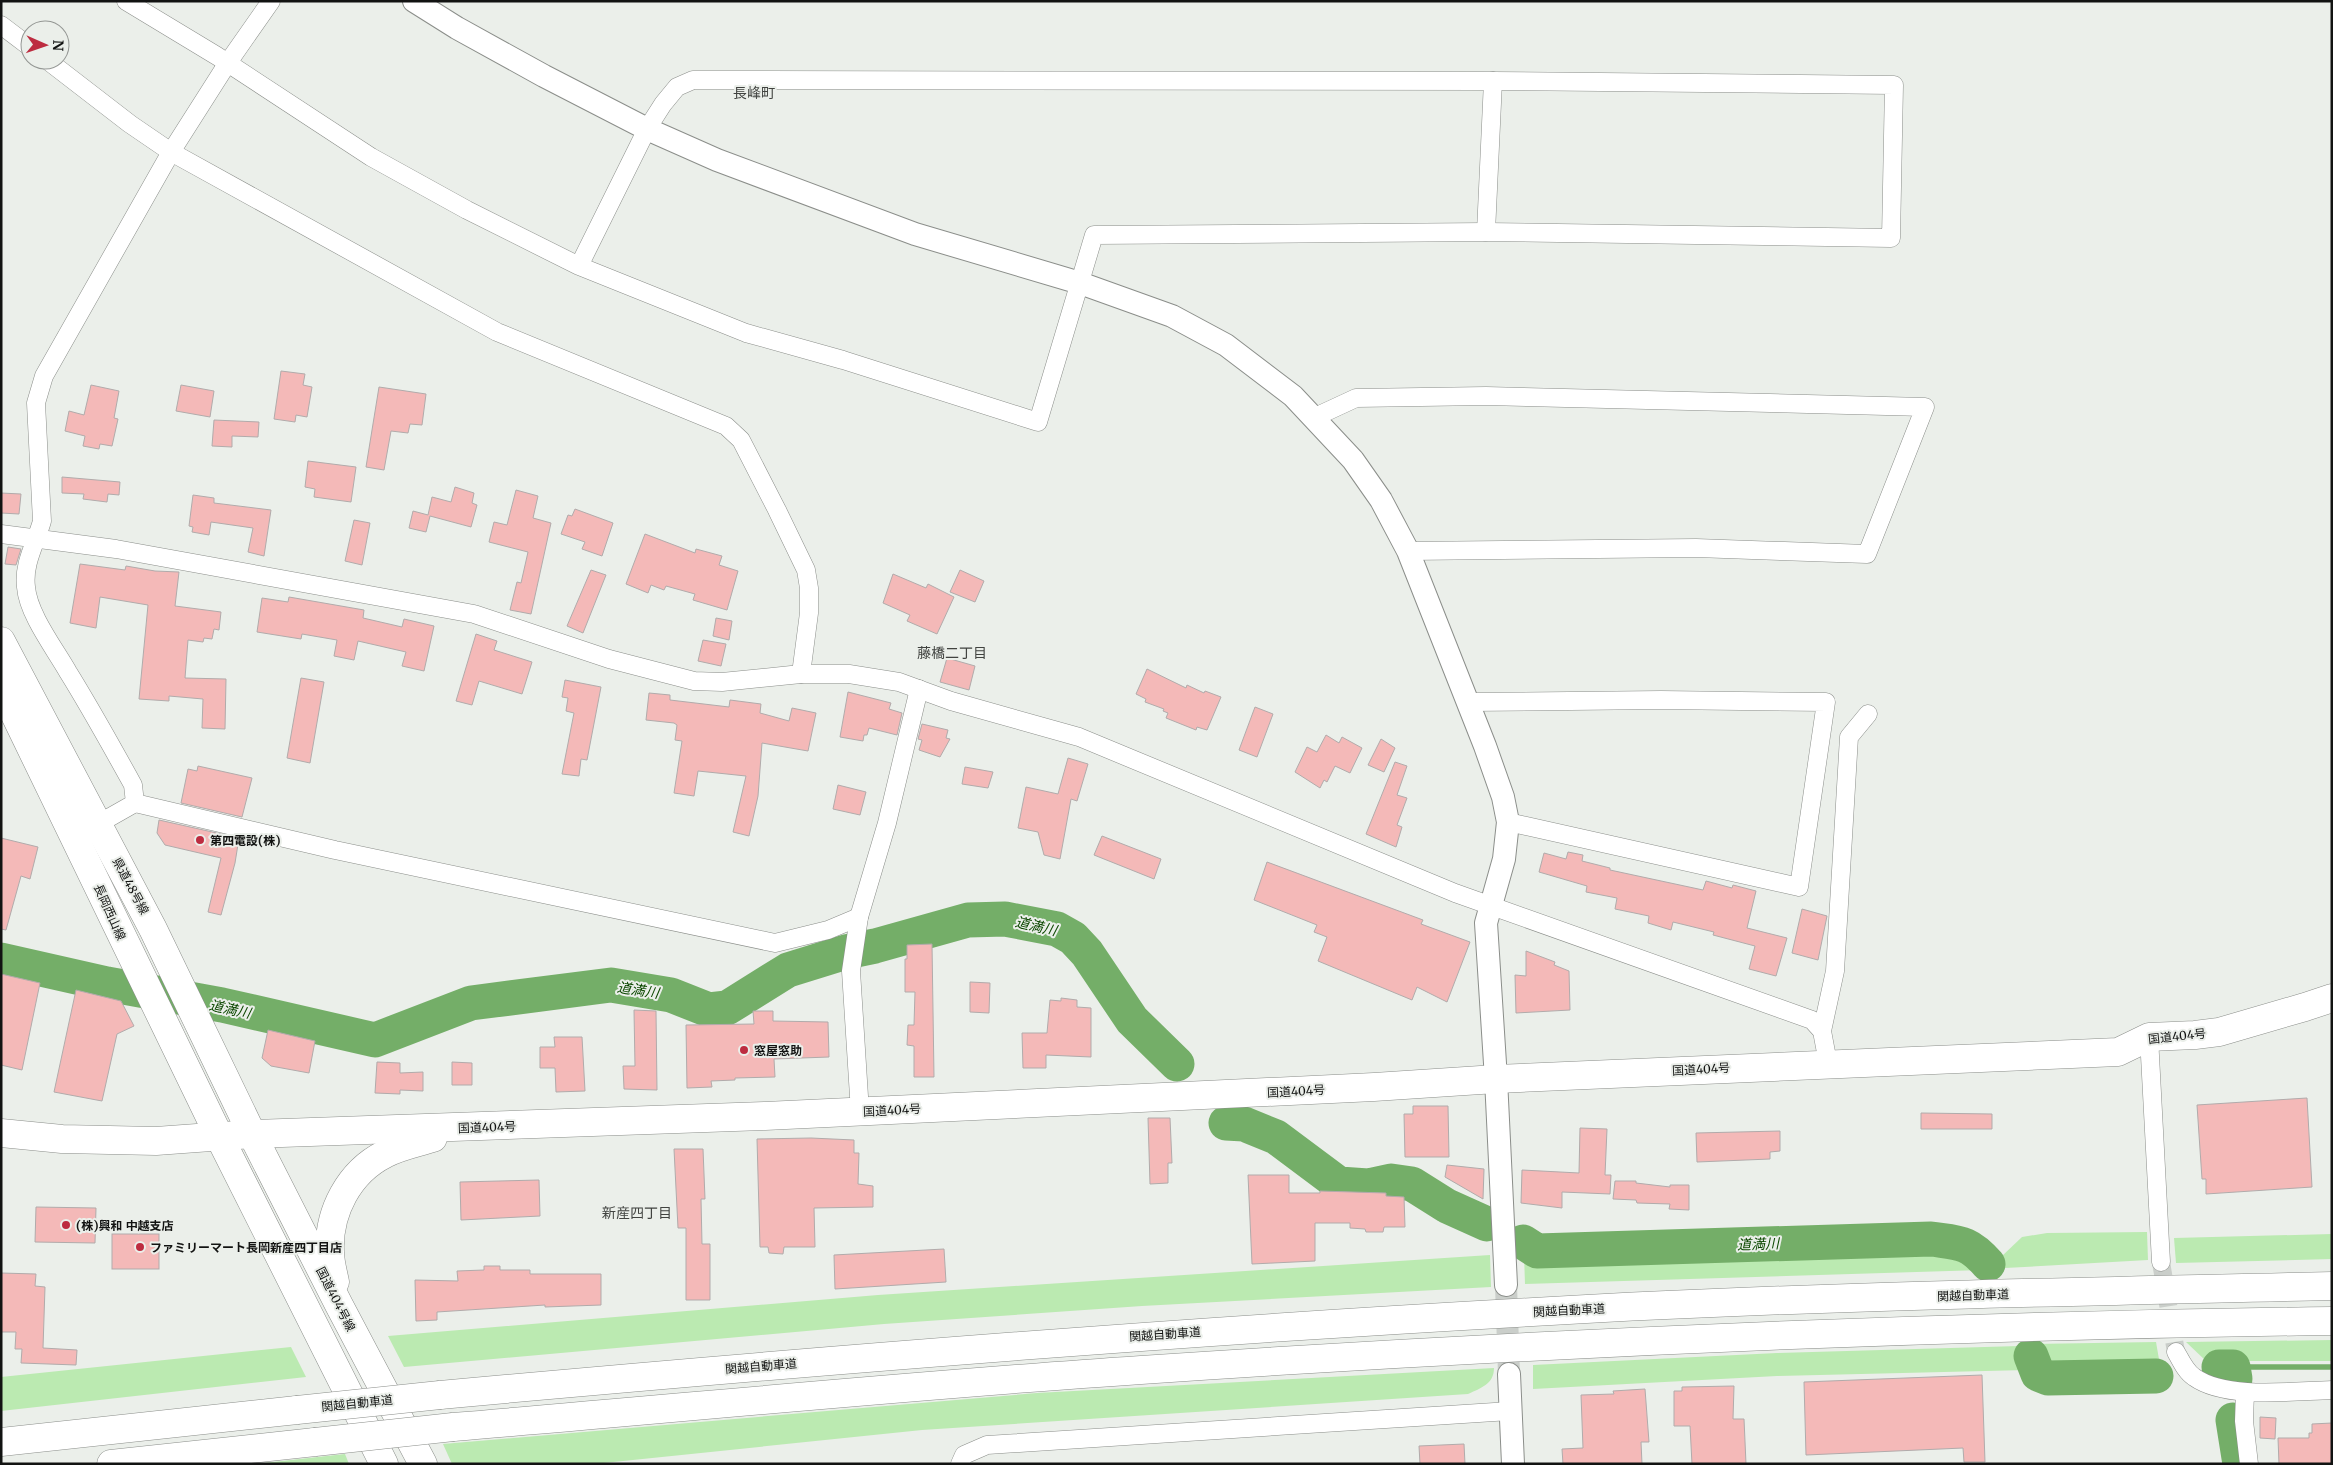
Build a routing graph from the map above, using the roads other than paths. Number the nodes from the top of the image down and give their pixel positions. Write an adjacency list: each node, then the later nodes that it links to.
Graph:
1 (126, 1): 6 (street)
2 (271, 1): 6 (street)
3 (414, 1): 9 (street)
4 (1, 25): 5 (street)
5 (20, 39)
6 (227, 64): 10 (street); 12 (street)
7 (60, 70): 10 (street)
8 (1492, 81): 9 (street); 11 (street); 11 (street)
9 (647, 129): 12 (street); 13 (street)
10 (171, 152): 16 (street); 19 (street)
11 (1486, 232): 13 (street)
12 (579, 266): 13 (street)
13 (1080, 284): 14 (street)
14 (1315, 417): 17 (street); 17 (street)
15 (1, 534): 16 (street)
16 (38, 538): 19 (street); 24 (street)
17 (1408, 551): 22 (street)
18 (1, 642): 26 (main road, 県道48号線)
19 (801, 674): 21 (street)
20 (1, 686): 38 (main road, 長岡西山線)
21 (919, 690): 27 (street); 28 (street)
22 (1467, 702): 25 (street); 25 (street)
23 (1868, 714): 30 (street)
24 (135, 803): 26 (street); 28 (street)
25 (1508, 822): 27 (street)
26 (98, 824): 37 (main road, 県道48号線)
27 (1490, 905): 30 (street); 33 (street)
28 (860, 917): 34 (street)
29 (2332, 998): 31 (main road, 国道404号)
30 (1822, 1031): 32 (street)
31 (2149, 1037): 32 (main road, 国道404号); 39 (street)
32 (1828, 1063): 33 (main road, 国道404号)
33 (1496, 1079): 34 (main road, 国道404号); 40 (street)
34 (860, 1112): 35 (main road, 国道404号)
35 (473, 1127): 37 (main road, 国道404号); 42 (main road)
36 (1, 1132): 38 (main road)
37 (252, 1134): 38 (main road); 42 (main road, 国道404号線)
38 (220, 1138): 51 (main road)
39 (2161, 1262)
40 (1506, 1285)
41 (2332, 1286): 49 (main road, 関越自動車道, bridge)
42 (339, 1306): 52 (main road, 国道404号線)
43 (2332, 1321): 50 (main road, bridge)
44 (2176, 1352): 47 (street)
45 (1509, 1374): 48 (street)
46 (2332, 1390): 47 (street)
47 (2245, 1392): 55 (street)
48 (1510, 1411): 53 (street); 54 (street)
49 (1, 1442)
50 (111, 1464)
51 (384, 1464)
52 (423, 1464)
53 (960, 1464)
54 (1513, 1464)
55 (2249, 1464)

